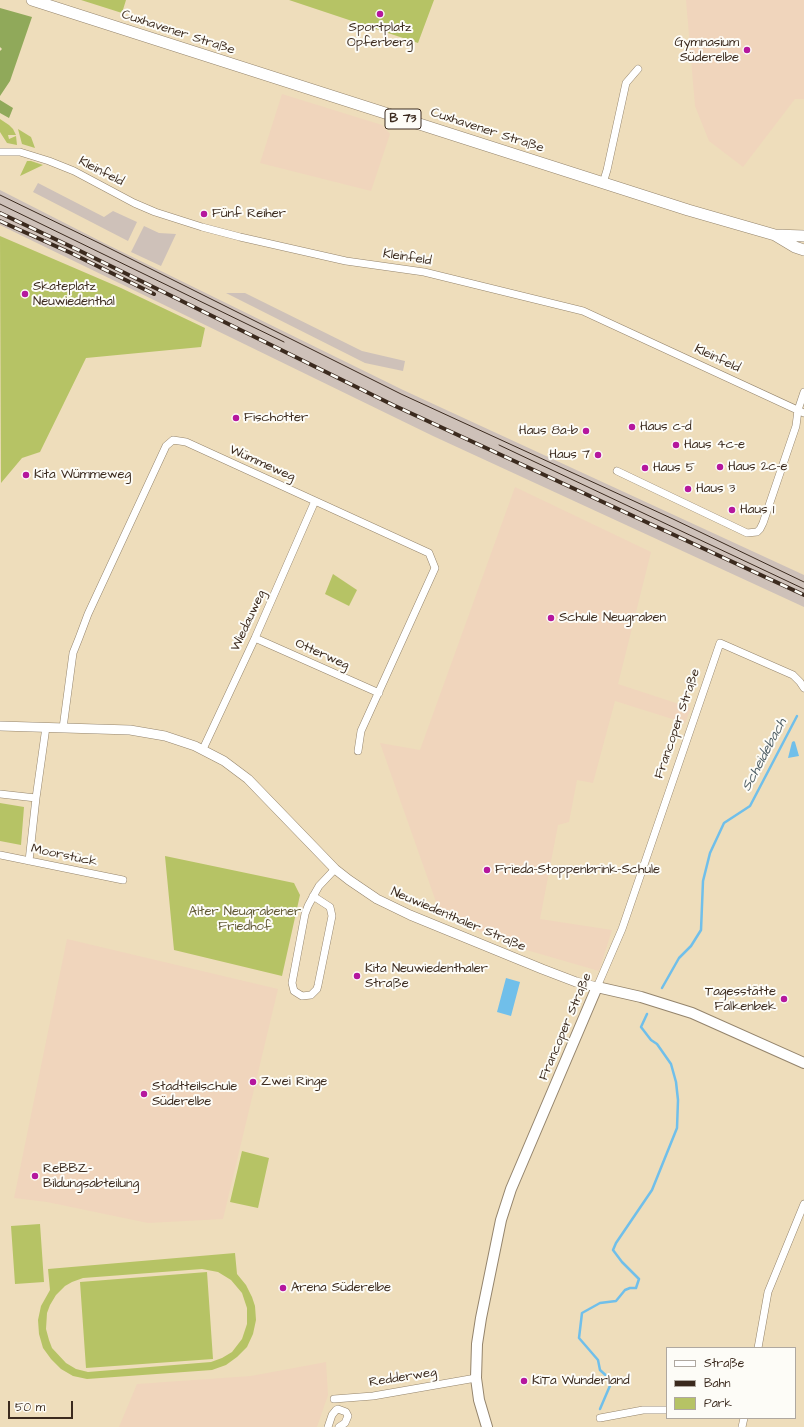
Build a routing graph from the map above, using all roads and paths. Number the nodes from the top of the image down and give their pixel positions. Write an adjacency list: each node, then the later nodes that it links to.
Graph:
1 (32, 0): 4 (main road, Cuxhavener Straße / B 73)
2 (638, 69): 4 (street)
3 (0, 152): 9 (street, Kleinfeld)
4 (603, 183): 5 (main road, Cuxhavener Straße / B 73)
5 (775, 235): 6 (main road, Cuxhavener Straße / B 73); 7 (main road, Cuxhavener Straße / B 73)
6 (804, 236)
7 (804, 250)
8 (804, 392): 9 (street)
9 (801, 411): 10 (street)
10 (617, 471)
11 (315, 501): 12 (street, Wiedauweg); 14 (street, Wümmeweg); 17 (street, Wümmeweg)
12 (255, 638): 14 (street, Otterweg); 18 (street, Wiedauweg)
13 (804, 688): 27 (street, Francoper Straße)
14 (379, 693): 19 (street, Wümmeweg)
15 (0, 726): 16 (street, Neuwiedenthaler Straße)
16 (46, 727): 17 (street, Neuwiedenthaler Straße); 21 (street)
17 (63, 728): 18 (street, Neuwiedenthaler Straße)
18 (203, 749): 24 (street, Neuwiedenthaler Straße)
19 (358, 751)
20 (0, 794): 21 (street)
21 (36, 798): 23 (street)
22 (0, 855): 23 (street, Moorstück)
23 (29, 861): 25 (street, Moorstück)
24 (335, 869): 26 (street); 27 (street, Neuwiedenthaler Straße)
25 (122, 880)
26 (313, 896): 26 (street)
27 (597, 987): 28 (main road, Neuwiedenthaler Straße); 31 (main road, Francoper Straße)
28 (804, 1063)
29 (804, 1204): 30 (street)
30 (758, 1347)
31 (476, 1378): 32 (street, Redderweg); 37 (main road, Francoper Straße)
32 (334, 1399)
33 (666, 1410): 34 (street)
34 (600, 1418)
35 (328, 1427): 36 (street)
36 (339, 1427)
37 (487, 1427)

